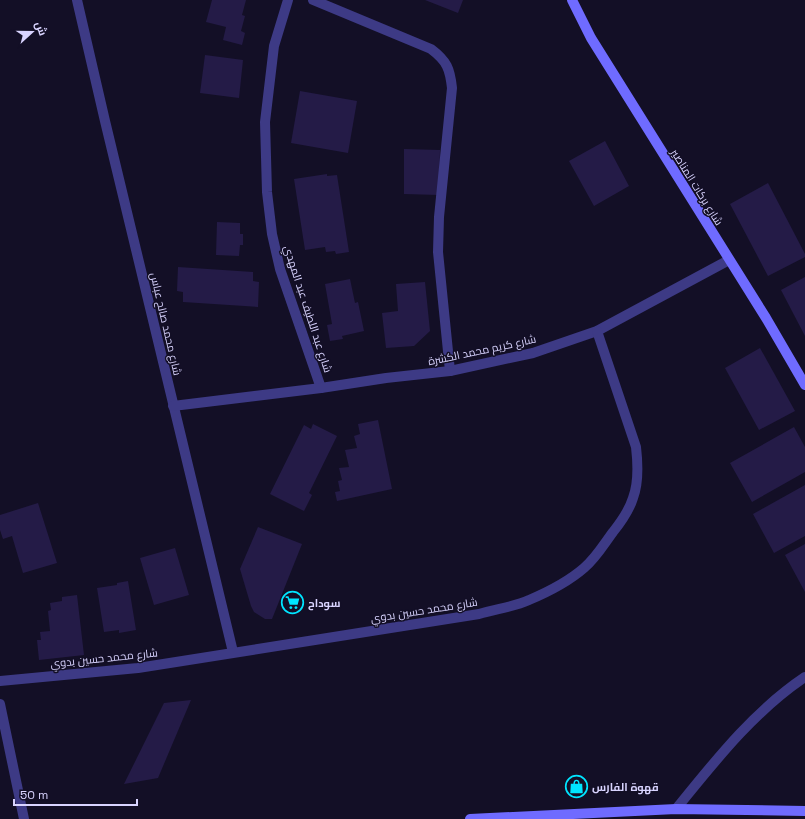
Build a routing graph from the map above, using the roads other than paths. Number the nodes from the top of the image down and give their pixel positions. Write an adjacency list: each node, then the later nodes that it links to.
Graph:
1 (77, 0): 10 (street, شارع محمد صالح عباس)
2 (288, 0): 9 (street, شارع عبد اللطيف عبد المهدي)
3 (313, 0): 7 (street)
4 (572, 0): 5 (street, شارع بركات المناصير)
5 (729, 260): 6 (street, شارع كريم محمد الكشرة); 8 (street, شارع بركات المناصير)
6 (597, 331): 7 (street, شارع كريم محمد الكشرة); 11 (street, شارع محمد حسين بدوي)
7 (450, 371): 9 (street, شارع كريم محمد الكشرة)
8 (805, 385)
9 (321, 388): 10 (street, شارع كريم محمد الكشرة)
10 (173, 406): 11 (street, شارع محمد صالح عباس)
11 (233, 652): 13 (street, شارع محمد حسين بدوي)
12 (805, 677): 15 (street)
13 (0, 681)
14 (0, 704): 17 (street)
15 (676, 809): 16 (street); 18 (street)
16 (805, 811)
17 (24, 819)
18 (470, 819)

